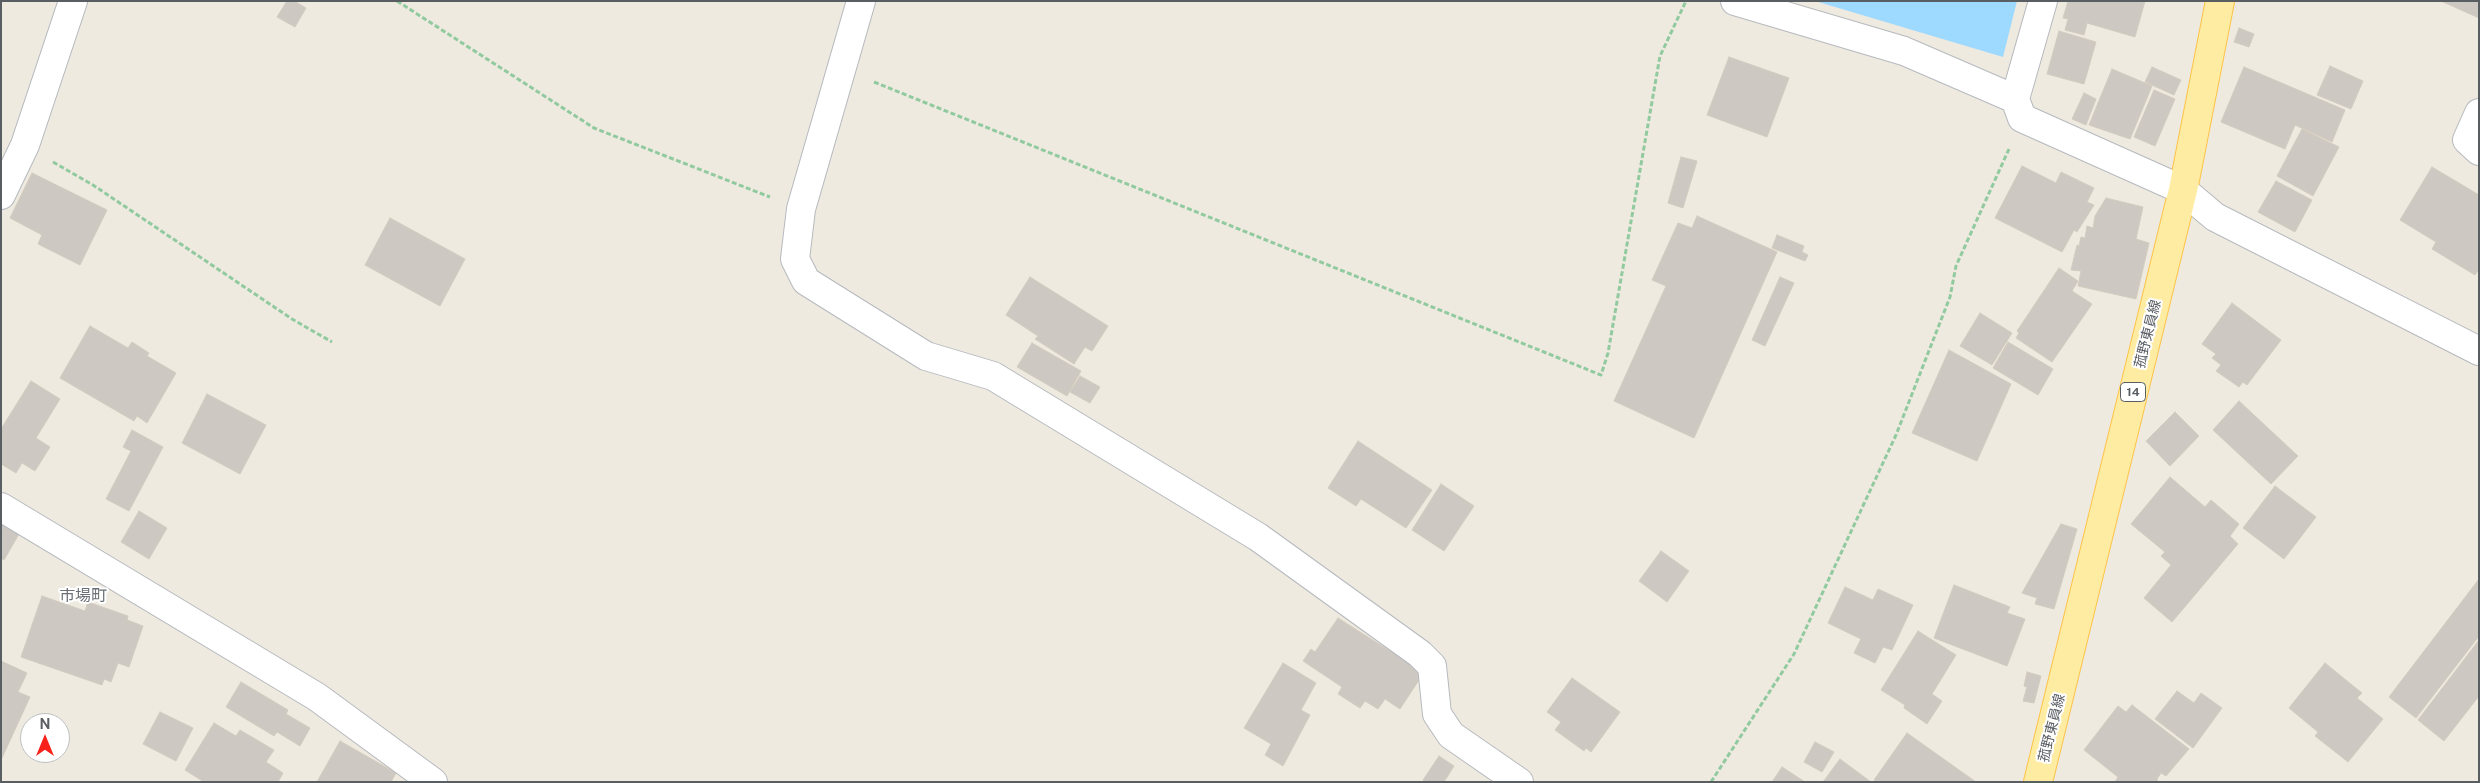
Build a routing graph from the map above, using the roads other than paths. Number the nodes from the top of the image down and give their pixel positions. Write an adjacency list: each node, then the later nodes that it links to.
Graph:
1 (73, 1): 10 (street)
2 (861, 1): 14 (street)
3 (1735, 1): 6 (street)
4 (2043, 1): 6 (street)
5 (2220, 1): 9 (main road, 菰野東員線 / 14)
6 (2019, 109): 9 (street)
7 (2479, 113): 8 (street)
8 (2479, 151)
9 (2182, 190): 11 (street); 15 (main road, 菰野東員線 / 14)
10 (1, 195)
11 (2479, 351)
12 (1, 507): 13 (street)
13 (433, 782)
14 (1520, 782)
15 (2038, 782)

